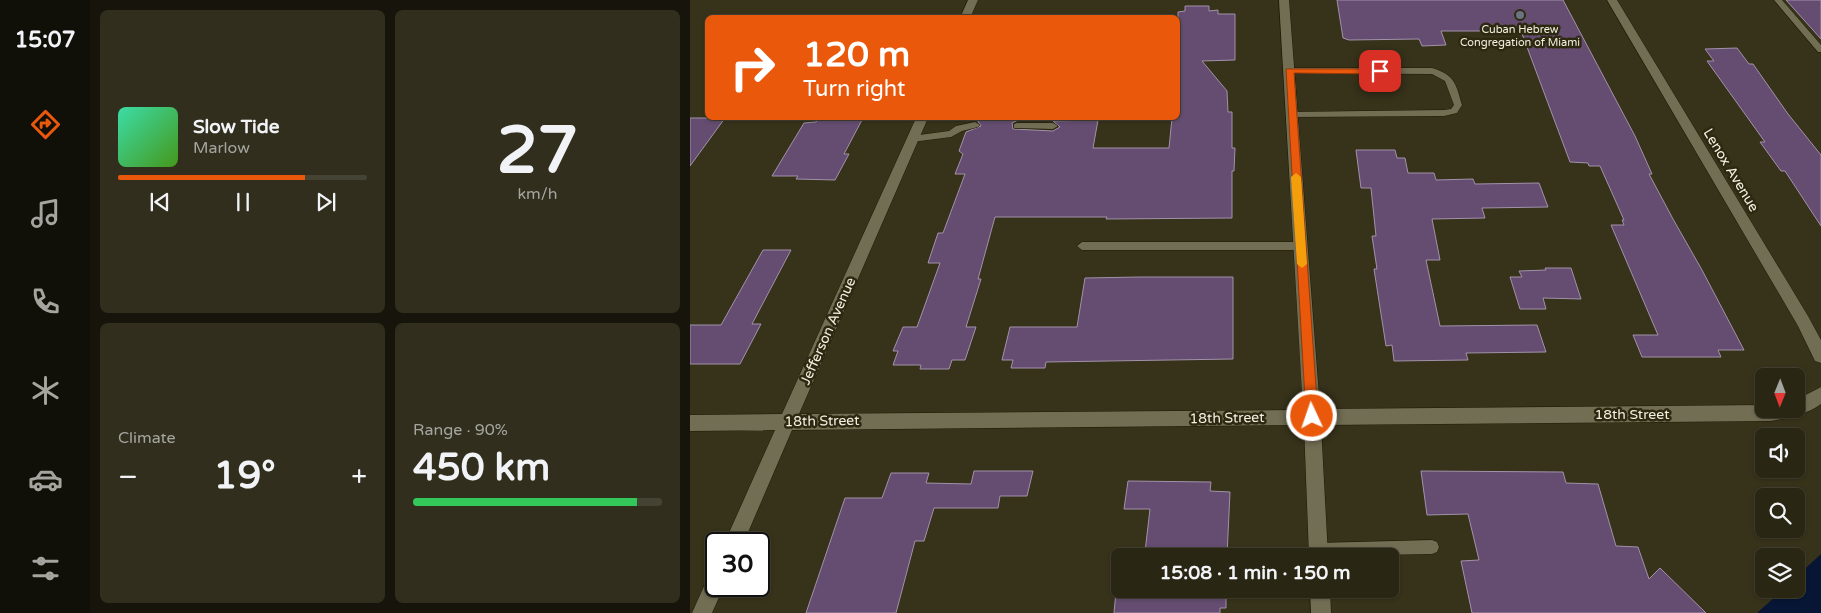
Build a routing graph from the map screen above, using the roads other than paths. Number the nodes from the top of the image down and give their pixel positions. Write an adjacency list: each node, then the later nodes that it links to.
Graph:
1 (973, 0): 5 (street)
2 (1284, 0): 7 (street)
3 (1612, 0): 16 (street, Lenox Avenue)
4 (1778, 0): 6 (lane)
5 (967, 15)
6 (1821, 50)
7 (1289, 71): 8 (street); 8 (lane)
8 (1292, 114): 15 (street)
9 (921, 120): 13 (street, Jefferson Avenue)
10 (975, 125): 13 (lane)
11 (1017, 126): 12 (lane)
12 (1053, 126)
13 (912, 139): 21 (street, Jefferson Avenue)
14 (1082, 246): 15 (lane)
15 (1301, 246): 20 (street)
16 (1821, 356)
17 (1821, 394): 18 (street, 18th Street)
18 (1805, 405)
19 (1755, 413): 20 (street, 18th Street)
20 (1312, 416): 21 (street, 18th Street); 25 (street)
21 (788, 422): 22 (street, 18th Street); 23 (street, Jefferson Avenue)
22 (690, 423)
23 (738, 532)
24 (1432, 547): 26 (lane)
25 (1318, 548)
26 (1399, 549)
27 (709, 597): 29 (street)
28 (1320, 598): 30 (street)
29 (702, 613)
30 (1321, 613)

